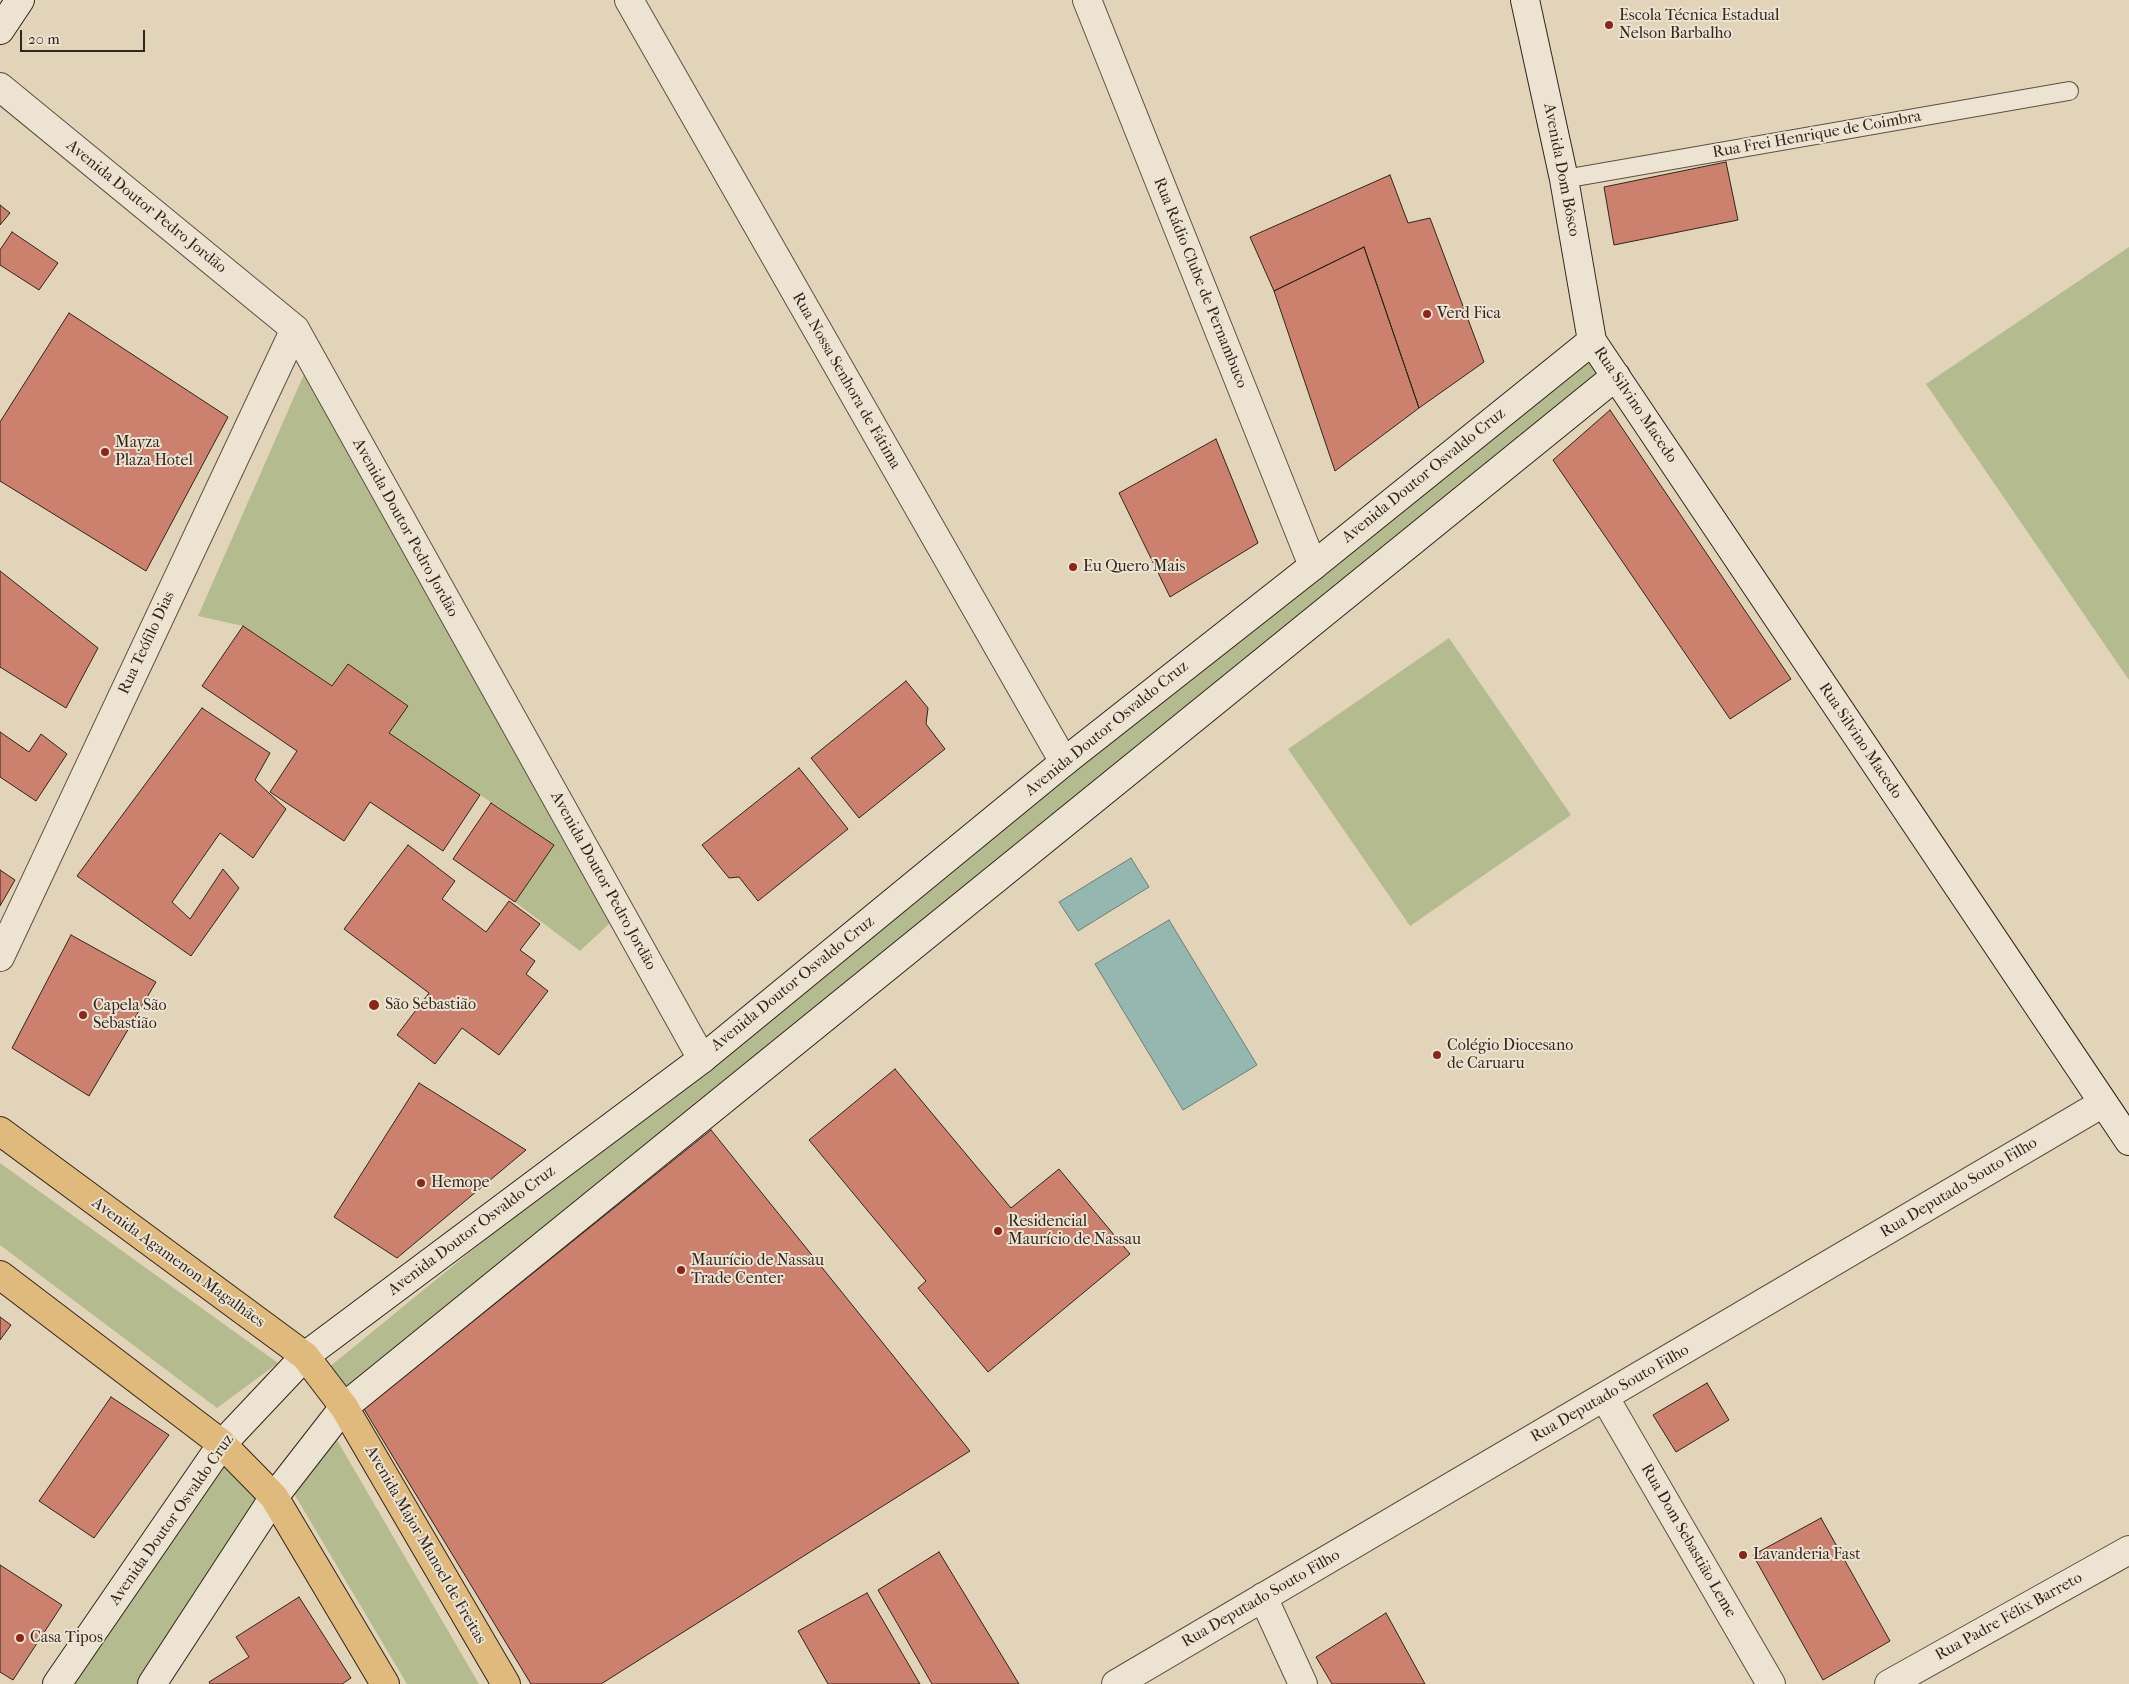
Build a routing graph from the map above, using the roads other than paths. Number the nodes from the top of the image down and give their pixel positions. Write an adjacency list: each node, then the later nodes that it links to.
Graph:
1 (20, 0): 5 (street)
2 (628, 0): 13 (street, Rua Nossa Senhora de Fátima)
3 (1087, 0): 12 (street, Rua Rádio Clube de Pernambuco)
4 (1525, 0): 8 (street, Avenida Dom Bôsco)
5 (0, 30)
6 (0, 88): 9 (street, Avenida Doutor Pedro Jordão)
7 (2069, 91): 8 (lane, Rua Frei Henrique de Coimbra)
8 (1564, 179): 10 (street, Avenida Dom Bôsco)
9 (294, 329): 14 (street, Rua Teófilo Dias); 15 (street, Avenida Doutor Pedro Jordão)
10 (1592, 340): 11 (street, Rua Silvino Macedo); 12 (street, Avenida Doutor Osvaldo Cruz)
11 (1616, 376): 16 (street, Rua Silvino Macedo); 22 (street)
12 (1312, 566): 13 (street, Avenida Doutor Osvaldo Cruz)
13 (1064, 762): 15 (street, Avenida Doutor Osvaldo Cruz)
14 (0, 957)
15 (702, 1059): 20 (street, Avenida Doutor Osvaldo Cruz)
16 (2103, 1103): 18 (street, Rua Silvino Macedo); 21 (street, Rua Deputado Souto Filho)
17 (0, 1131): 20 (main road, Avenida Agamenon Magalhães)
18 (2129, 1141)
19 (0, 1275): 23 (main road)
20 (305, 1356): 22 (main road, Avenida Agamenon Magalhães); 23 (street, Avenida Doutor Osvaldo Cruz)
21 (1604, 1398): 26 (street, Rua Deputado Souto Filho); 33 (street, Rua Dom Sebastião Leme)
22 (344, 1407): 24 (street); 30 (main road, Avenida Major Manoel de Freitas)
23 (222, 1444): 24 (main road); 27 (street, Avenida Doutor Osvaldo Cruz)
24 (274, 1496): 28 (street); 29 (main road)
25 (2129, 1550): 34 (street, Rua Padre Félix Barreto)
26 (1263, 1597): 31 (street, Rua Deputado Souto Filho); 32 (street)
27 (57, 1684)
28 (152, 1684)
29 (385, 1684)
30 (506, 1684)
31 (1116, 1684)
32 (1303, 1684)
33 (1771, 1684)
34 (1889, 1684)

